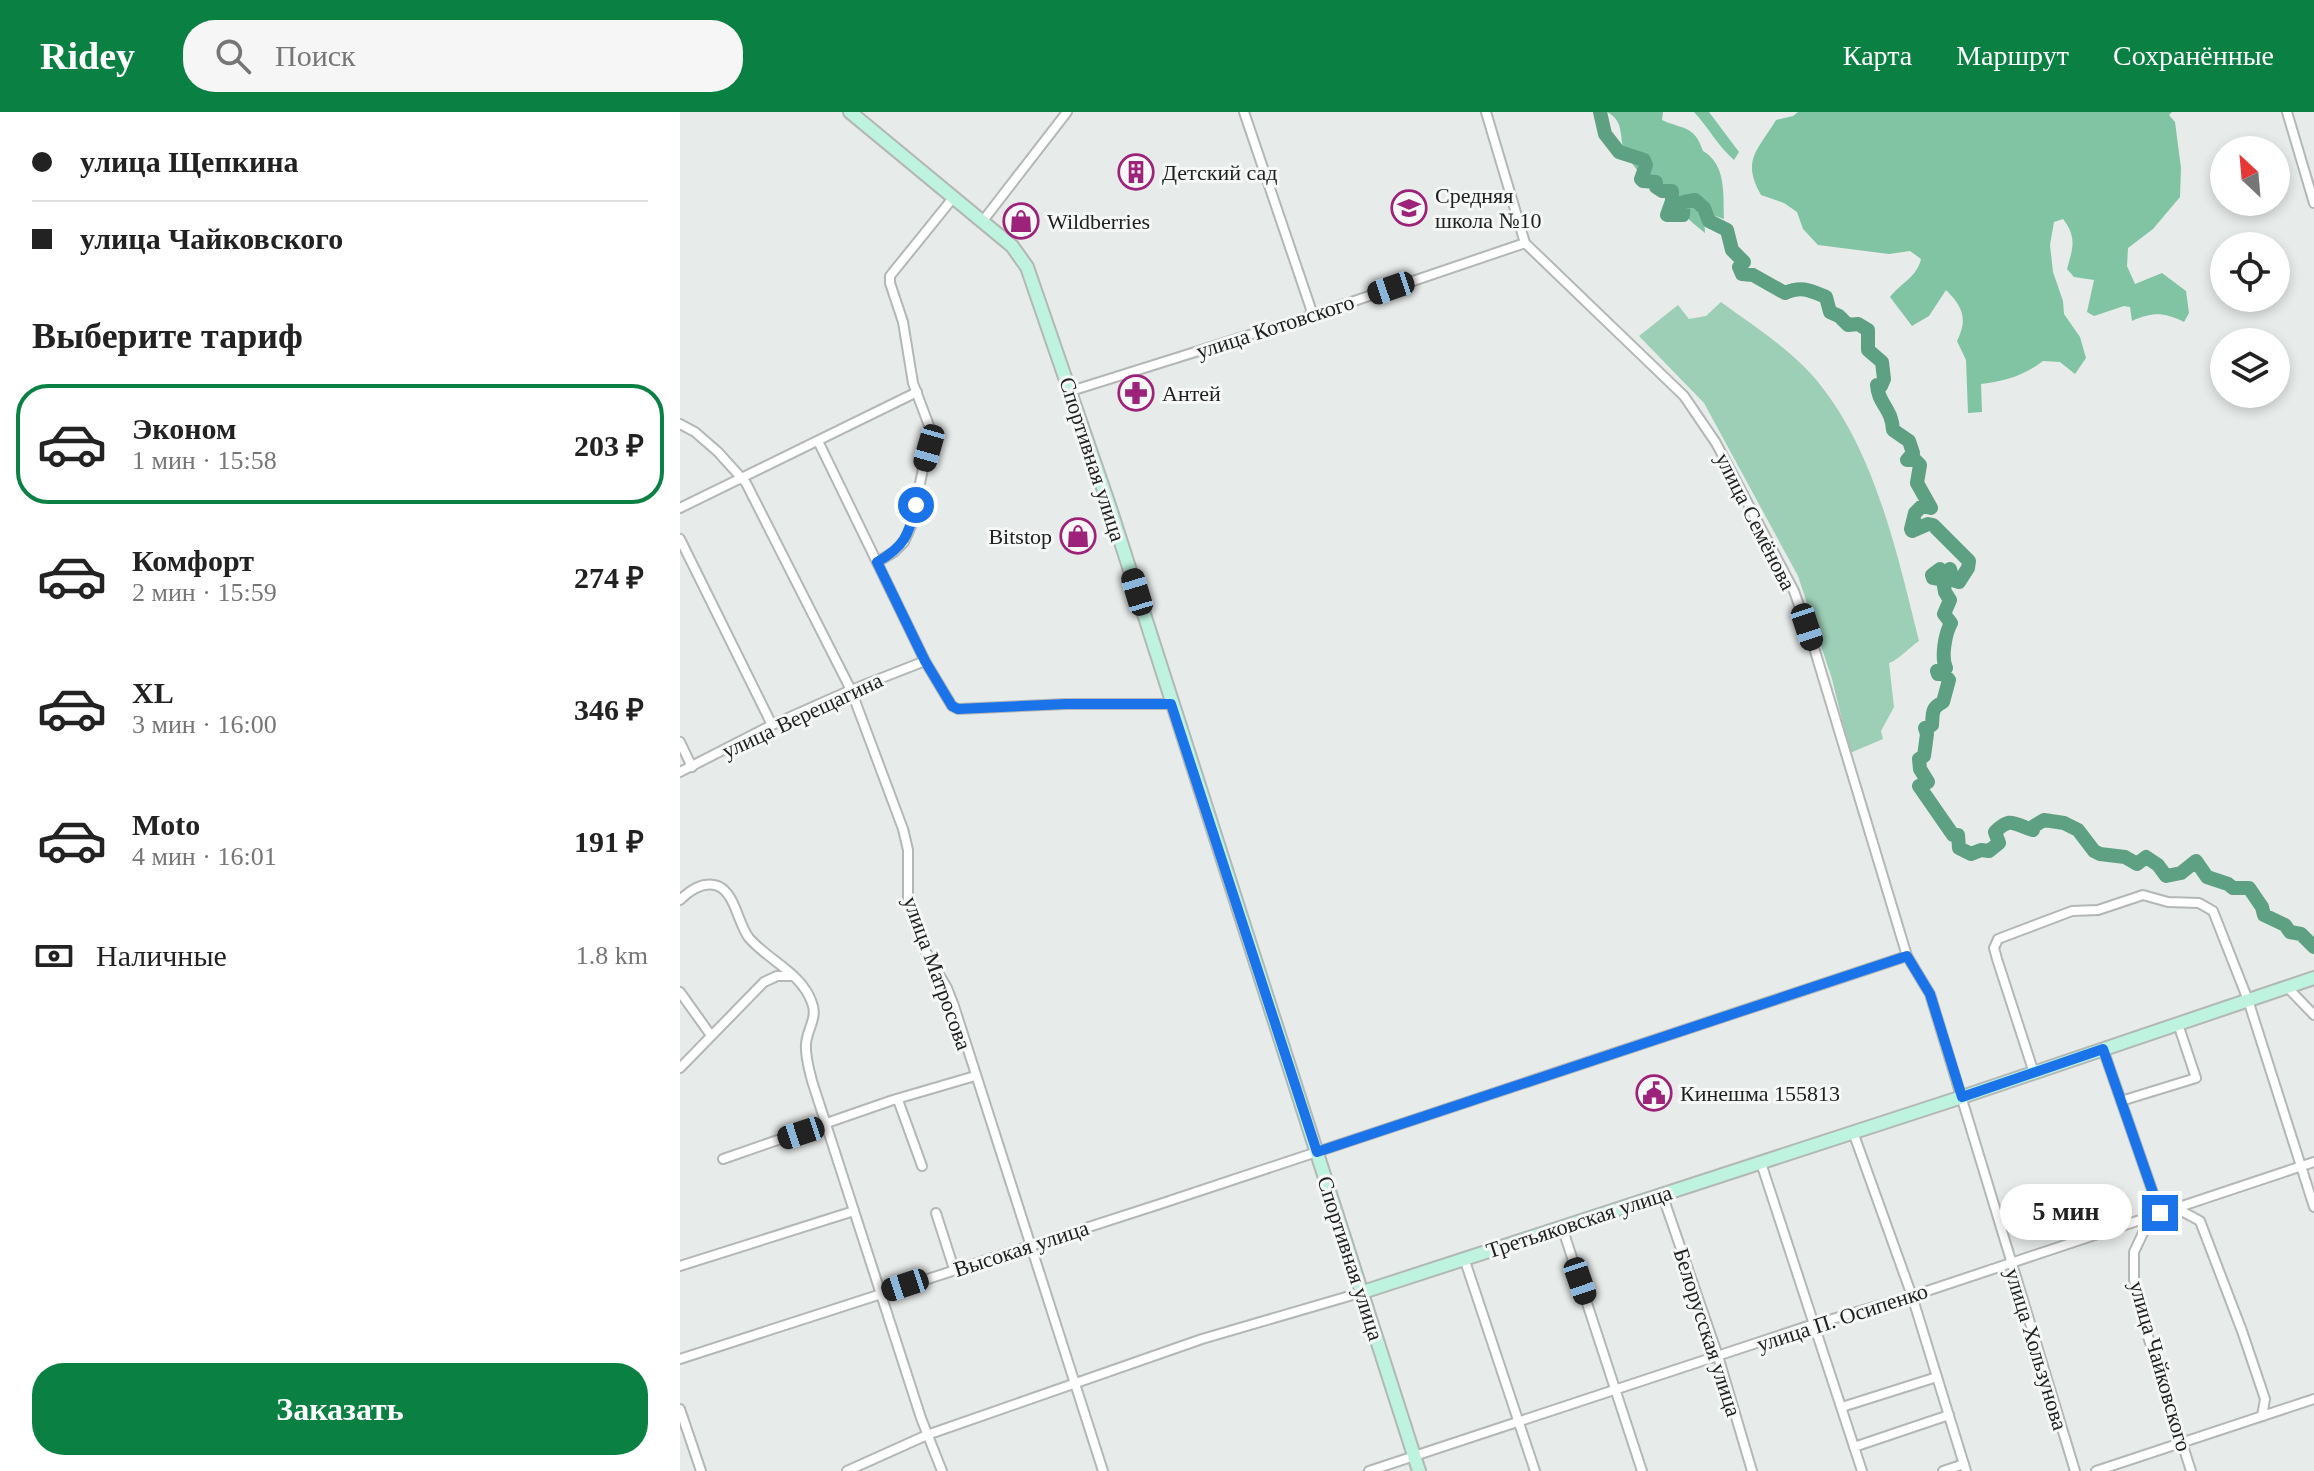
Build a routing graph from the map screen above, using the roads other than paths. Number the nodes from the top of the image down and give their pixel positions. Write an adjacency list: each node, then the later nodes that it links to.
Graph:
1 (850, 112): 6 (street, Спортивная улица)
2 (1067, 112): 8 (street)
3 (1244, 112): 10 (street)
4 (1486, 112): 9 (street)
5 (2287, 112): 7 (street)
6 (953, 198): 8 (street, Спортивная улица); 12 (street)
7 (2314, 203)
8 (982, 222): 11 (street, Спортивная улица)
9 (1525, 243): 10 (street, улица Котовского); 27 (street, улица Семёнова)
10 (1313, 315): 11 (street, улица Котовского)
11 (1071, 391): 21 (street, Спортивная улица)
12 (917, 392): 14 (street); 18 (street)
13 (680, 424): 15 (street, улица Матросова)
14 (818, 441): 15 (street); 18 (street)
15 (741, 478): 16 (street); 20 (street, улица Матросова)
16 (680, 508)
17 (680, 539): 22 (street)
18 (877, 562): 19 (street)
19 (925, 661): 20 (street, улица Верещагина); 21 (street)
20 (851, 690): 22 (street, улица Верещагина); 39 (street, улица Матросова)
21 (1171, 704): 45 (street, Спортивная улица)
22 (772, 725): 24 (street, улица Верещагина)
23 (680, 742): 24 (street)
24 (692, 767): 25 (street, улица Верещагина)
25 (680, 772)
26 (680, 900): 28 (street)
27 (1907, 956): 40 (street, улица Хользунова); 45 (street, Высокая улица)
28 (790, 976): 35 (street); 43 (street)
29 (2314, 978): 30 (street, Третьяковская улица)
30 (2287, 987): 32 (street, Третьяковская улица); 33 (street)
31 (680, 992): 35 (street)
32 (2248, 1000): 34 (street, Третьяковская улица); 38 (street); 50 (street)
33 (2314, 1015)
34 (2178, 1024): 36 (street, Третьяковская улица); 42 (street)
35 (710, 1034): 37 (street)
36 (2103, 1049): 38 (street, Третьяковская улица); 42 (street)
37 (680, 1068)
38 (2034, 1073): 40 (street, Третьяковская улица)
39 (975, 1076): 41 (street); 58 (street, улица Матросова)
40 (1962, 1097): 44 (street, Третьяковская улица); 60 (street, улица Хользунова)
41 (898, 1100): 43 (street); 49 (street)
42 (2121, 1101): 56 (street)
43 (827, 1124): 46 (street); 54 (street)
44 (1853, 1132): 48 (street, Третьяковская улица); 65 (street)
45 (1317, 1152): 58 (street, Высокая улица); 63 (street, Спортивная улица)
46 (723, 1159)
47 (2314, 1162): 50 (street, улица П. Осипенко)
48 (1761, 1163): 51 (street, Третьяковская улица); 66 (street)
49 (922, 1166)
50 (2301, 1166): 52 (street); 53 (street, улица П. Осипенко)
51 (1662, 1194): 57 (street, Третьяковская улица); 67 (street, Белорусская улица)
52 (2314, 1207)
53 (2176, 1208): 56 (street, улица П. Осипенко); 76 (street)
54 (854, 1211): 61 (street); 64 (street)
55 (936, 1213): 62 (street)
56 (2156, 1215): 60 (street, улица П. Осипенко); 79 (street, улица Чайковского)
57 (1562, 1227): 59 (street, Третьяковская улица); 71 (street)
58 (1030, 1245): 62 (street, Высокая улица); 70 (street, улица Матросова)
59 (1464, 1258): 63 (street, Третьяковская улица); 77 (street)
60 (2010, 1263): 65 (street, улица П. Осипенко); 94 (street, улица Хользунова)
61 (680, 1266)
62 (954, 1269): 64 (street, Высокая улица)
63 (1363, 1292): 70 (street, Третьяковская улица); 81 (street, Спортивная улица)
64 (880, 1293): 68 (street, Высокая улица); 78 (street)
65 (1912, 1296): 66 (street, улица П. Осипенко); 69 (street)
66 (1814, 1325): 67 (street, улица П. Осипенко); 73 (street)
67 (1718, 1356): 71 (street, улица П. Осипенко); 91 (street, Белорусская улица)
68 (680, 1359)
69 (1937, 1377): 73 (street); 75 (street)
70 (1076, 1384): 78 (street, Третьяковская улица); 86 (street, улица Матросова)
71 (1617, 1390): 77 (street, улица П. Осипенко); 90 (street)
72 (2314, 1399): 76 (street)
73 (1842, 1407): 80 (street)
74 (680, 1409): 83 (street)
75 (1949, 1415): 80 (street); 82 (street)
76 (2262, 1416): 79 (street)
77 (1518, 1421): 81 (street, улица П. Осипенко); 89 (street)
78 (927, 1435): 84 (street, Третьяковская улица); 85 (street)
79 (2182, 1442): 95 (street); 96 (street, улица Чайковского)
80 (1854, 1447): 92 (street)
81 (1414, 1456): 87 (street, улица П. Осипенко); 88 (street, Спортивная улица)
82 (1965, 1467): 93 (street)
83 (701, 1471)
84 (847, 1471)
85 (942, 1471)
86 (1103, 1471)
87 (1369, 1471)
88 (1419, 1471)
89 (1535, 1471)
90 (1642, 1471)
91 (1752, 1471)
92 (1862, 1471)
93 (1943, 1471)
94 (2075, 1471)
95 (2096, 1471)
96 (2191, 1471)

